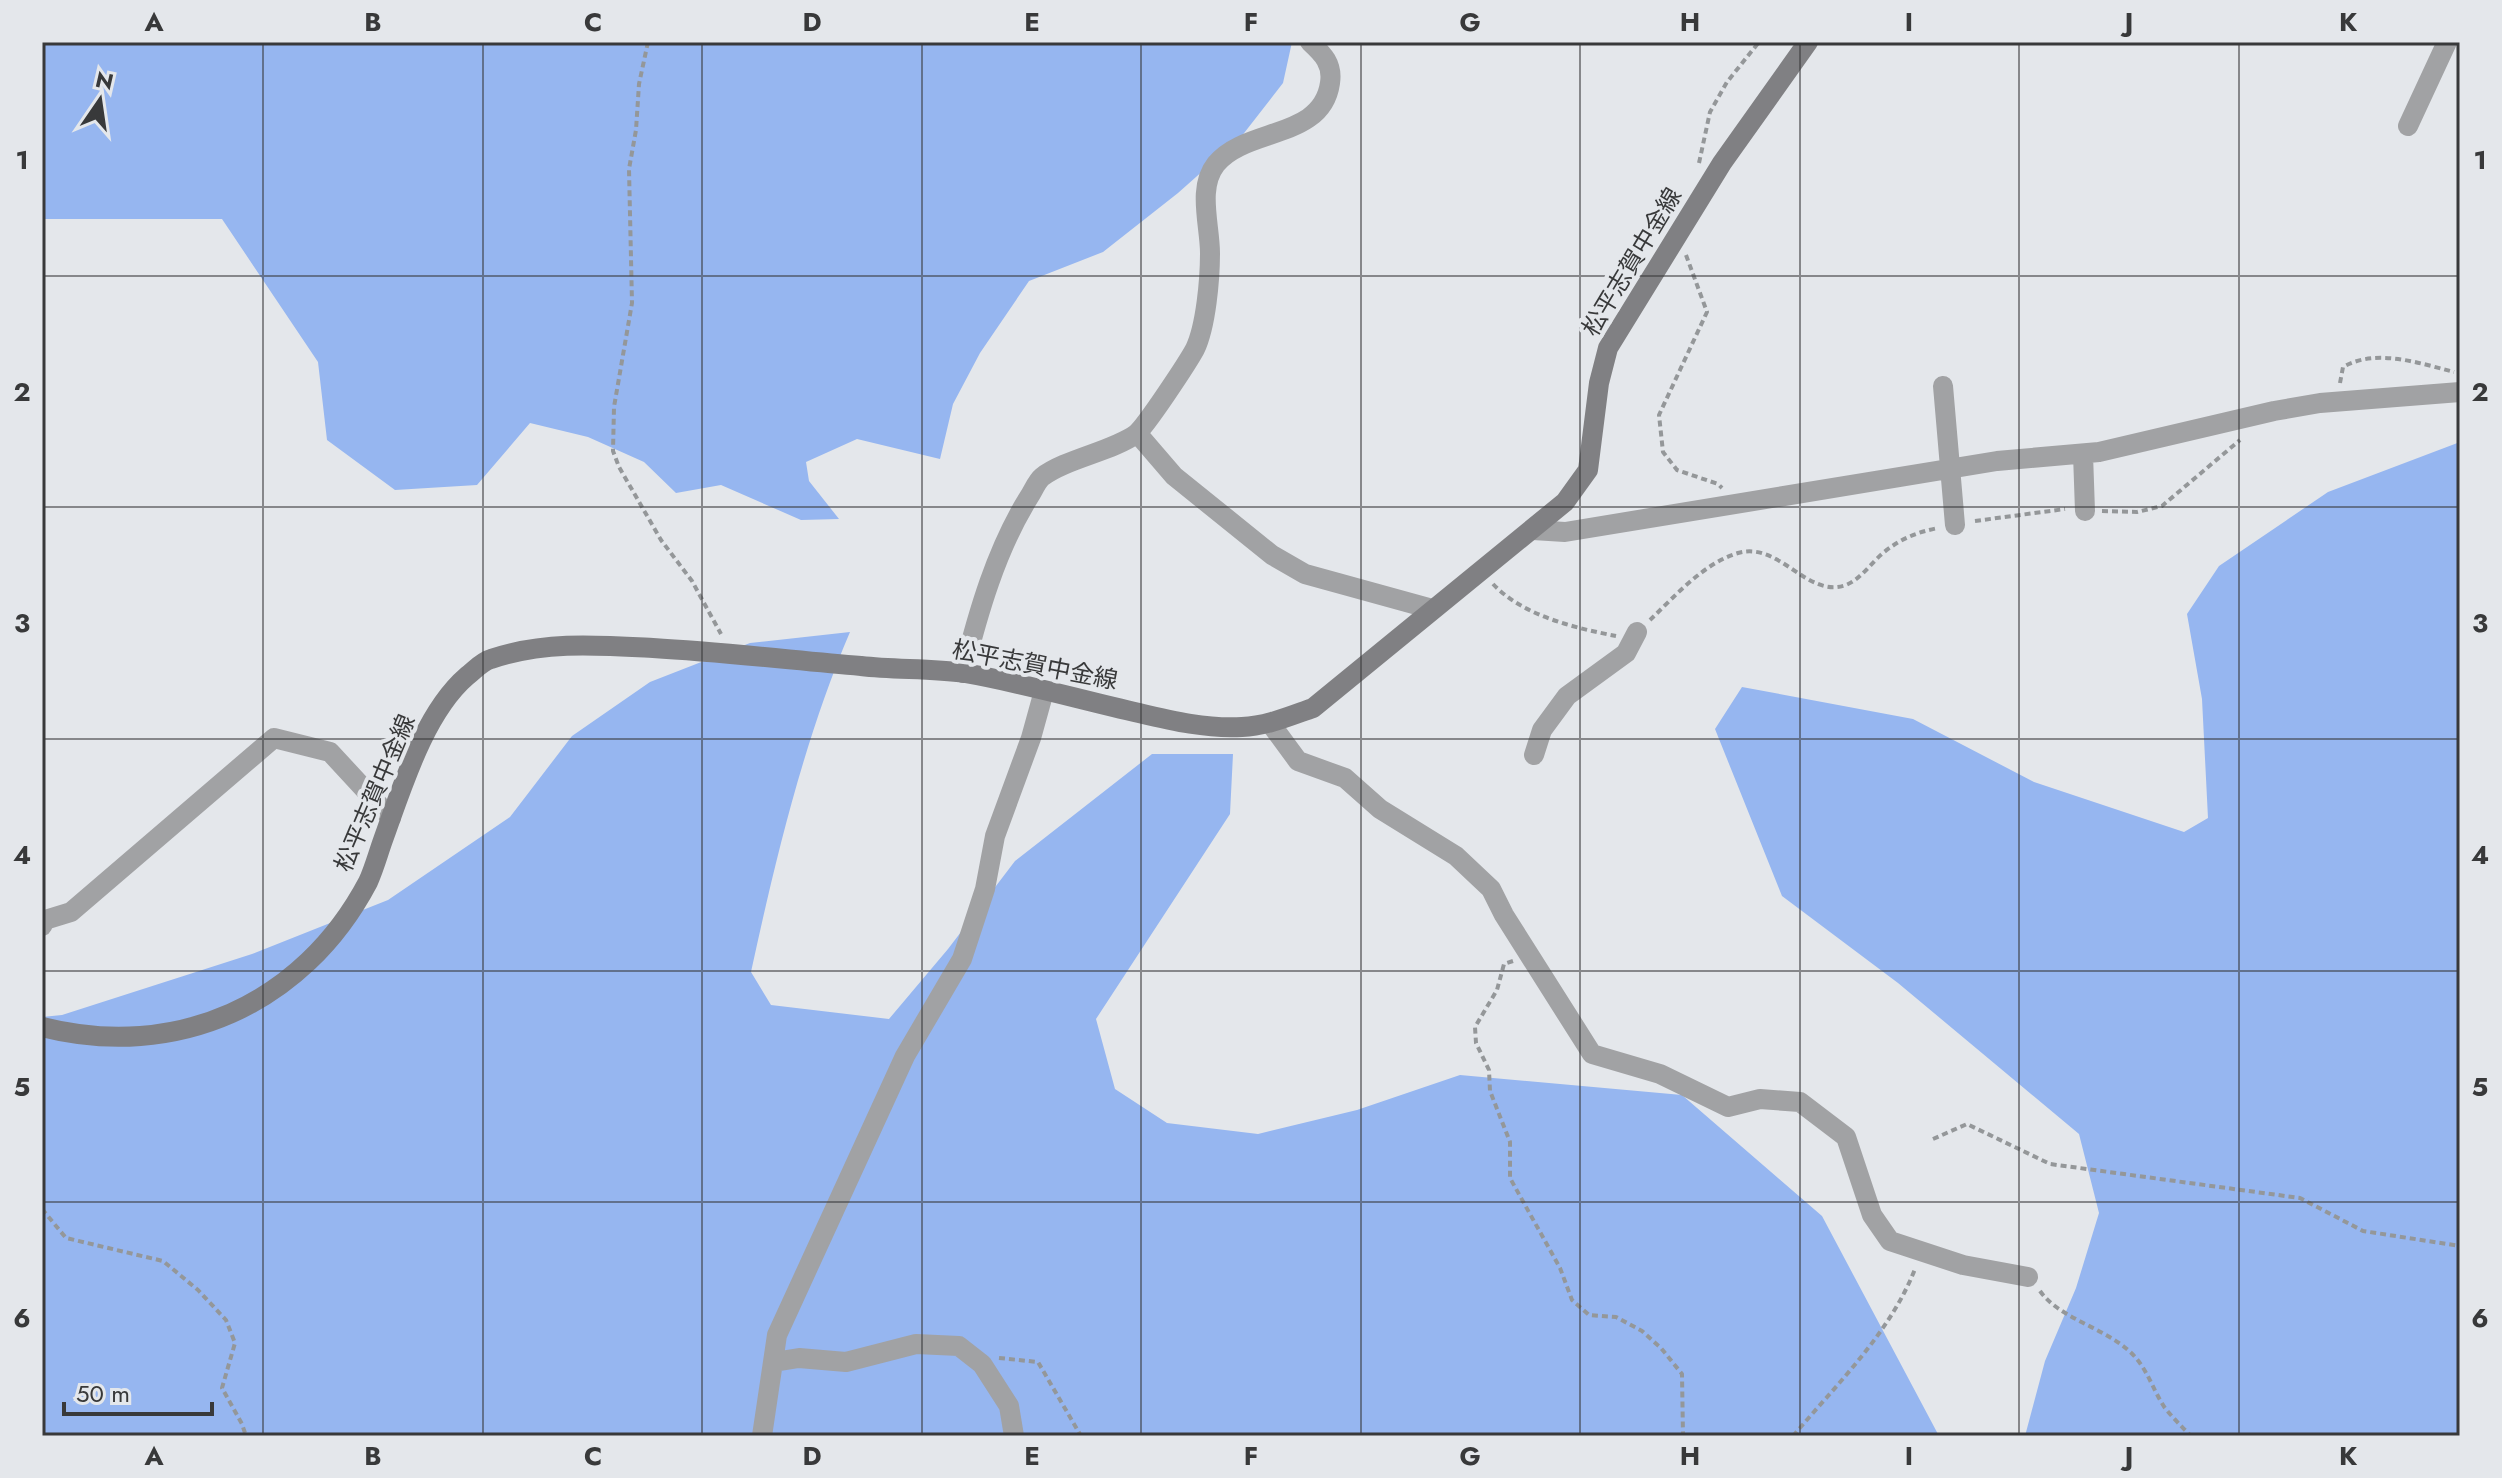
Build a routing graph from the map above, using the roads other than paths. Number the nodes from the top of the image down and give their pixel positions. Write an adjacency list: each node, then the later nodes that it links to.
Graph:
1 (1310, 42): 7 (street)
2 (1808, 42): 12 (main road, 松平志賀中金線)
3 (2447, 42): 4 (street)
4 (2408, 126)
5 (1943, 386): 9 (street)
6 (2460, 392): 8 (street)
7 (1137, 433): 13 (street); 15 (street)
8 (2083, 454): 9 (street); 10 (street)
9 (1949, 469): 11 (street); 12 (street)
10 (2085, 511)
11 (1955, 525)
12 (1533, 530): 13 (main road, 松平志賀中金線)
13 (1432, 609): 17 (main road, 松平志賀中金線)
14 (1637, 632): 18 (street)
15 (963, 673): 16 (main road, 松平志賀中金線); 19 (main road, 松平志賀中金線)
16 (1044, 691): 17 (main road, 松平志賀中金線); 23 (street)
17 (1270, 723): 22 (street)
18 (1534, 755)
19 (391, 818): 20 (street); 21 (main road, 松平志賀中金線)
20 (42, 926)
21 (42, 1027)
22 (2028, 1277)
23 (774, 1362): 24 (street); 25 (street)
24 (762, 1436)
25 (1014, 1436)

